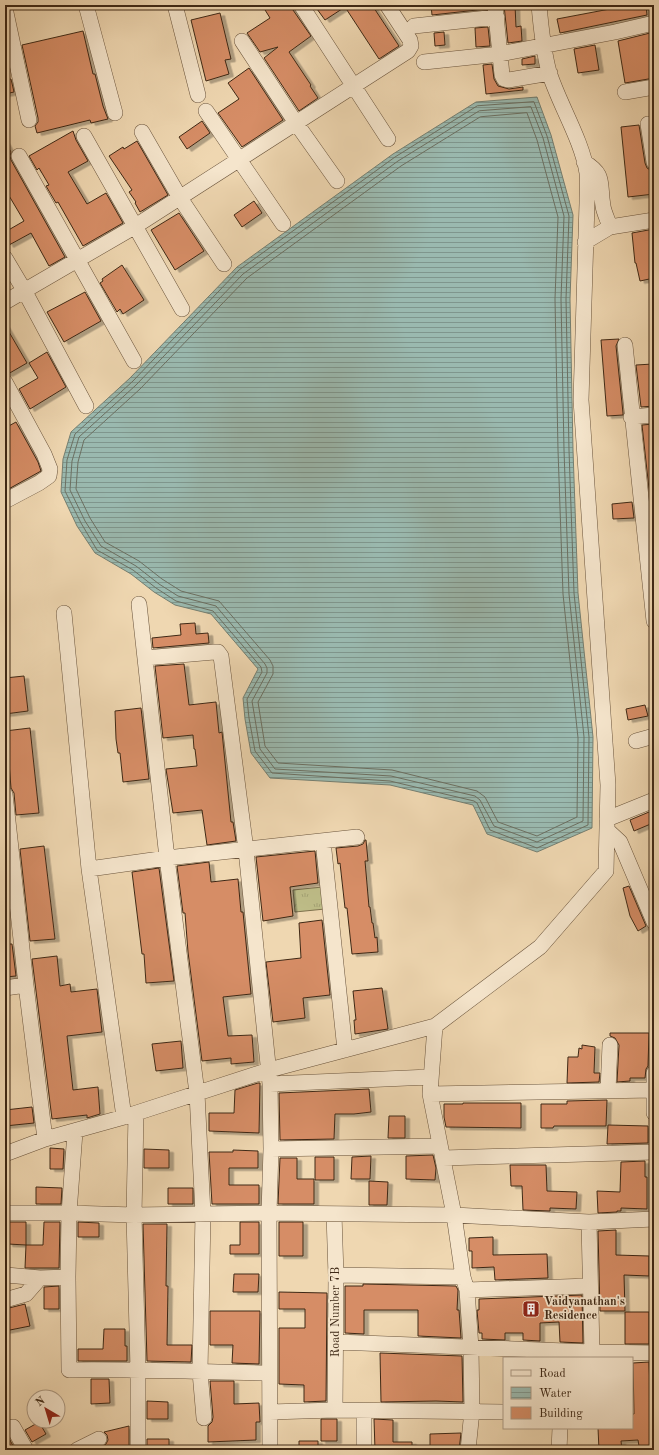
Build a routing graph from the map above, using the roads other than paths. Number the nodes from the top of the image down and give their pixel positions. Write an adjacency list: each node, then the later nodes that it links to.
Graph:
1 (86, 5): 20 (street)
2 (175, 5): 18 (street)
3 (301, 5): 15 (street)
4 (387, 5): 15 (street)
5 (539, 5): 11 (street)
6 (5, 8): 21 (street)
7 (496, 11): 9 (street); 12 (street)
8 (654, 23): 11 (street)
9 (414, 26)
10 (242, 41): 22 (street)
11 (543, 46): 12 (street); 14 (street)
12 (500, 54): 13 (street); 14 (street)
13 (424, 62)
14 (550, 73): 29 (street)
15 (354, 86): 22 (street); 26 (street)
16 (654, 87): 17 (street)
17 (626, 92)
18 (198, 95)
19 (206, 111): 28 (street)
20 (115, 113)
21 (29, 120)
22 (296, 123): 28 (street); 31 (street)
23 (648, 124): 30 (street)
24 (142, 132): 32 (street)
25 (84, 136): 35 (street)
26 (388, 139)
27 (19, 156): 39 (street)
28 (238, 160): 32 (street); 34 (street)
29 (584, 162): 36 (street); 37 (street)
30 (654, 162)
31 (337, 181)
32 (180, 198): 35 (street); 40 (street)
33 (654, 220): 36 (street)
34 (283, 224)
35 (134, 227): 39 (street); 43 (street)
36 (610, 227): 37 (street)
37 (585, 242): 59 (street)
38 (5, 258): 41 (street)
39 (78, 260): 41 (street); 45 (street)
40 (224, 264)
41 (24, 290): 42 (street); 47 (street)
42 (5, 302)
43 (182, 309)
44 (625, 344): 49 (street)
45 (134, 361)
46 (5, 382): 50 (street)
47 (86, 406)
48 (654, 415): 49 (street)
49 (632, 417): 53 (street)
50 (5, 501)
51 (139, 604): 54 (street)
52 (64, 613): 64 (street)
53 (654, 621)
54 (145, 658): 62 (street); 63 (street)
55 (654, 736): 56 (street)
56 (636, 741)
57 (5, 794): 66 (street)
58 (653, 802): 59 (street)
59 (607, 824): 65 (street); 68 (street)
60 (357, 837): 61 (street)
61 (323, 841): 62 (street); 70 (street)
62 (246, 850): 63 (street); 72 (street)
63 (167, 858): 64 (street); 76 (street)
64 (89, 869): 79 (street)
65 (654, 922)
66 (26, 985): 67 (street); 81 (street)
67 (5, 988)
68 (434, 1026): 70 (street); 73 (street)
69 (610, 1045): 75 (street)
70 (345, 1050): 72 (street)
71 (654, 1074): 74 (street)
72 (269, 1077): 73 (street); 76 (street); 82 (street)
73 (430, 1078): 77 (street)
74 (654, 1090): 75 (street); 78 (street)
75 (608, 1091): 77 (street)
76 (197, 1093): 79 (street); 89 (street)
77 (430, 1094): 83 (street)
78 (654, 1113)
79 (130, 1116): 80 (street); 91 (street)
80 (75, 1132): 81 (street); 87 (street)
81 (45, 1139): 85 (street)
82 (272, 1149): 83 (street); 88 (street)
83 (441, 1152): 84 (street); 92 (street)
84 (654, 1152)
85 (5, 1154)
86 (5, 1213): 87 (street)
87 (69, 1213): 91 (street); 97 (street)
88 (269, 1213): 89 (street); 90 (street); 108 (street)
89 (203, 1214): 91 (street); 107 (street)
90 (334, 1214): 92 (street); 96 (street, Road Number 7B)
91 (134, 1215): 106 (street)
92 (454, 1215): 94 (street); 99 (street)
93 (654, 1219): 94 (street)
94 (589, 1222): 100 (street)
95 (6, 1274): 98 (street)
96 (336, 1275): 99 (street); 102 (street, Road Number 7B)
97 (68, 1277): 98 (street); 106 (street)
98 (40, 1278): 101 (street)
99 (465, 1284): 100 (street); 103 (street)
100 (590, 1286): 104 (street)
101 (5, 1300)
102 (336, 1342): 103 (street); 109 (street, Road Number 7B)
103 (471, 1348): 104 (street); 111 (street)
104 (592, 1352): 105 (street)
105 (654, 1353)
106 (138, 1369): 107 (street); 120 (street)
107 (200, 1372): 108 (street); 114 (street)
108 (269, 1373): 112 (street)
109 (335, 1410): 110 (street); 112 (street)
110 (364, 1411): 111 (street); 122 (street)
111 (472, 1411): 113 (street); 123 (street)
112 (270, 1412): 121 (street)
113 (503, 1412)
114 (204, 1418)
115 (5, 1429): 118 (street)
116 (560, 1429): 124 (street)
117 (99, 1439): 119 (street)
118 (26, 1450)
119 (77, 1450)
120 (138, 1450)
121 (270, 1450)
122 (364, 1450)
123 (468, 1450)
124 (559, 1450)

